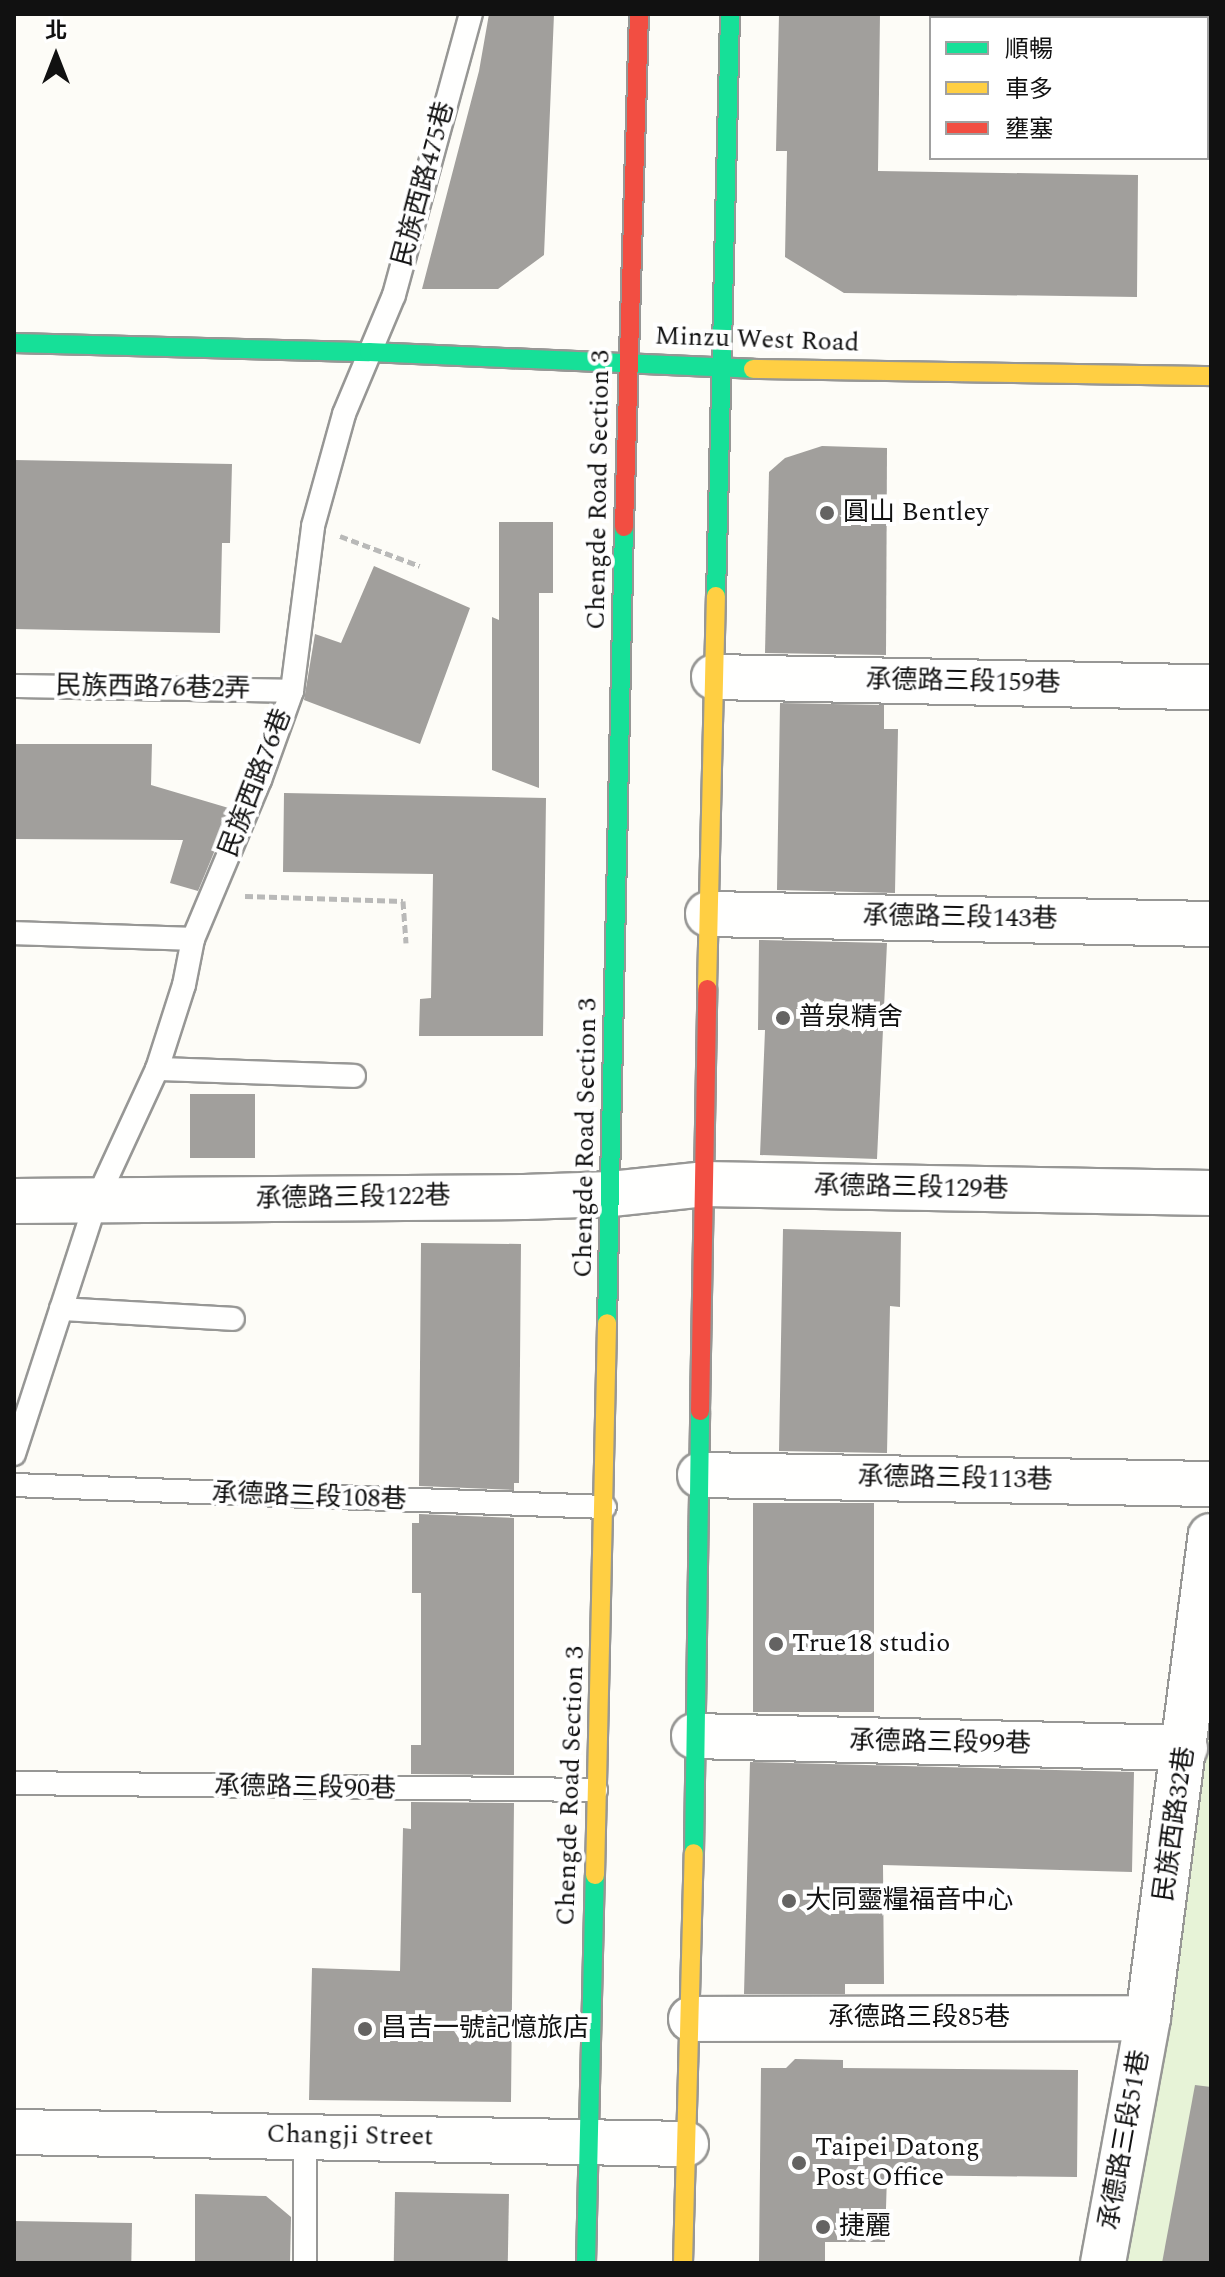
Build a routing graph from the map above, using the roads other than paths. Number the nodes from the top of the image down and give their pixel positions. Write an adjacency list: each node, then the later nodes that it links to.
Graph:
1 (471, 14): 5 (lane, 民族西路475巷)
2 (639, 14): 6 (main road, Chengde Road Section 3)
3 (730, 14): 7 (main road)
4 (14, 343): 5 (main road, Minzu West Road)
5 (369, 352): 6 (main road, Minzu West Road); 12 (lane, 民族西路76巷)
6 (628, 361): 7 (main road, Minzu West Road); 21 (main road, Chengde Road Section 3)
7 (722, 368): 8 (main road, Minzu West Road); 9 (main road)
8 (1211, 376)
9 (714, 677): 11 (street, 承德路三段159巷); 13 (main road)
10 (14, 686): 12 (lane, 民族西路76巷2弄)
11 (1211, 687)
12 (292, 691): 16 (lane, 民族西路76巷)
13 (708, 914): 14 (street, 承德路三段143巷); 19 (main road)
14 (1211, 924)
15 (14, 933): 16 (lane)
16 (193, 939): 17 (lane, 民族西路76巷)
17 (157, 1069): 18 (lane); 23 (lane, 民族西路76巷)
18 (354, 1076)
19 (704, 1184): 20 (street, 承德路三段129巷); 21 (street, 承德路三段129巷); 27 (main road)
20 (1211, 1193)
21 (611, 1194): 23 (street, 承德路三段122巷); 30 (main road, Chengde Road Section 3)
22 (14, 1201): 23 (street, 承德路三段122巷)
23 (96, 1201): 24 (lane, 民族西路76巷)
24 (61, 1309): 25 (lane); 26 (lane, 民族西路76巷)
25 (233, 1319)
26 (14, 1454)
27 (700, 1475): 28 (street, 承德路三段113巷); 32 (main road)
28 (1211, 1484)
29 (14, 1485): 30 (lane, 承德路三段108巷)
30 (605, 1507): 35 (main road, Chengde Road Section 3)
31 (1211, 1536): 33 (street, 民族西路32巷)
32 (694, 1736): 33 (street, 承德路三段99巷); 37 (main road)
33 (1185, 1748): 36 (street, 民族西路32巷)
34 (14, 1783): 35 (lane, 承德路三段90巷)
35 (596, 1790): 40 (main road, Chengde Road Section 3)
36 (1148, 2018): 37 (street, 承德路三段85巷); 45 (street, 承德路三段51巷)
37 (691, 2019): 41 (main road)
38 (14, 2132): 39 (street, Changji Street)
39 (305, 2135): 40 (street, Changji Street); 42 (lane)
40 (586, 2140): 41 (street, Changji Street); 43 (main road, Chengde Road Section 3)
41 (686, 2144): 44 (main road)
42 (305, 2263)
43 (586, 2263)
44 (683, 2263)
45 (1103, 2263)

